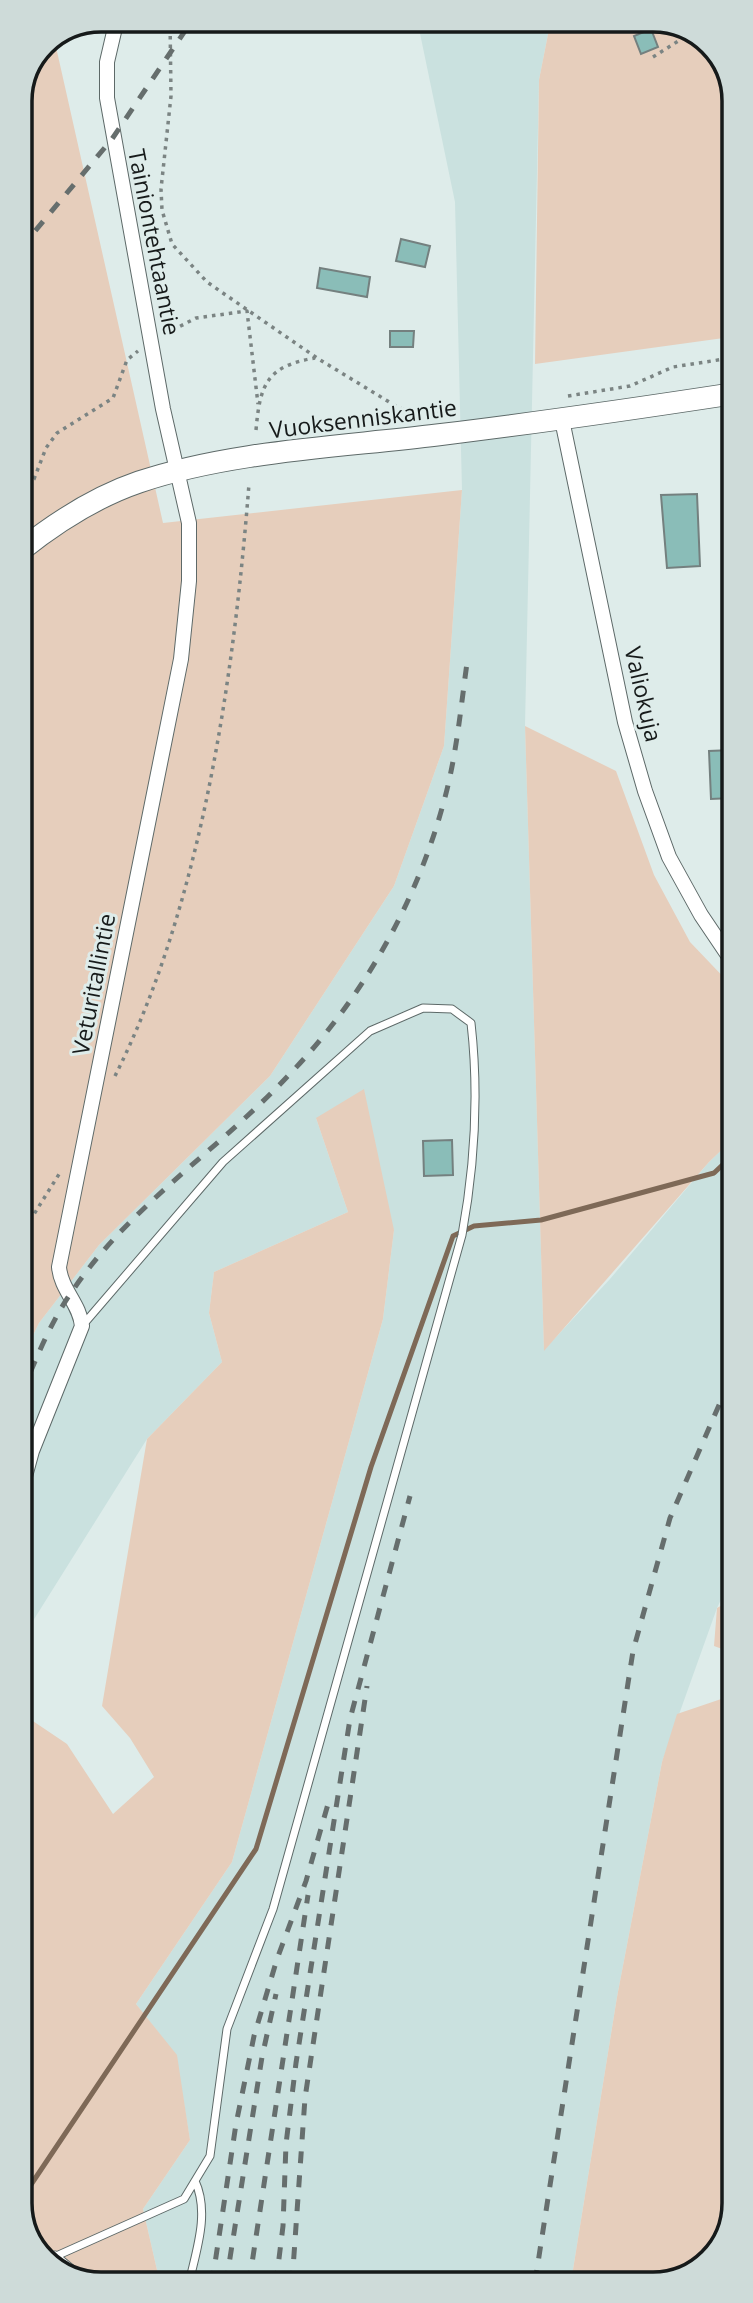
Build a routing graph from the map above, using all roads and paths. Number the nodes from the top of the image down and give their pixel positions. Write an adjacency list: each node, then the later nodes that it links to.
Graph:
1 (114, 32): 6 (street, Tainiontehtaantie)
2 (170, 32): 5 (path)
3 (682, 39): 4 (path)
4 (653, 57)
5 (247, 312): 6 (path); 7 (path); 11 (path)
6 (150, 342): 15 (street, Tainiontehtaantie); 16 (path)
7 (317, 358): 11 (path); 13 (path)
8 (722, 360): 10 (path)
9 (722, 396): 12 (street, Vuoksenniskantie)
10 (555, 398)
11 (258, 404): 14 (path)
12 (562, 420): 13 (street, Vuoksenniskantie); 19 (street, Valiokuja)
13 (446, 423): 15 (street, Vuoksenniskantie)
14 (256, 430)
15 (178, 471): 18 (street, Vuoksenniskantie); 23 (street, Veturitallintie)
16 (32, 480)
17 (249, 484): 20 (path)
18 (32, 541)
19 (722, 946)
20 (113, 1080)
21 (66, 1164): 22 (path)
22 (32, 1218)
23 (82, 1326): 24 (street); 25 (lane)
24 (32, 1451)
25 (195, 2181): 26 (lane); 27 (lane)
26 (55, 2255)
27 (192, 2271)

